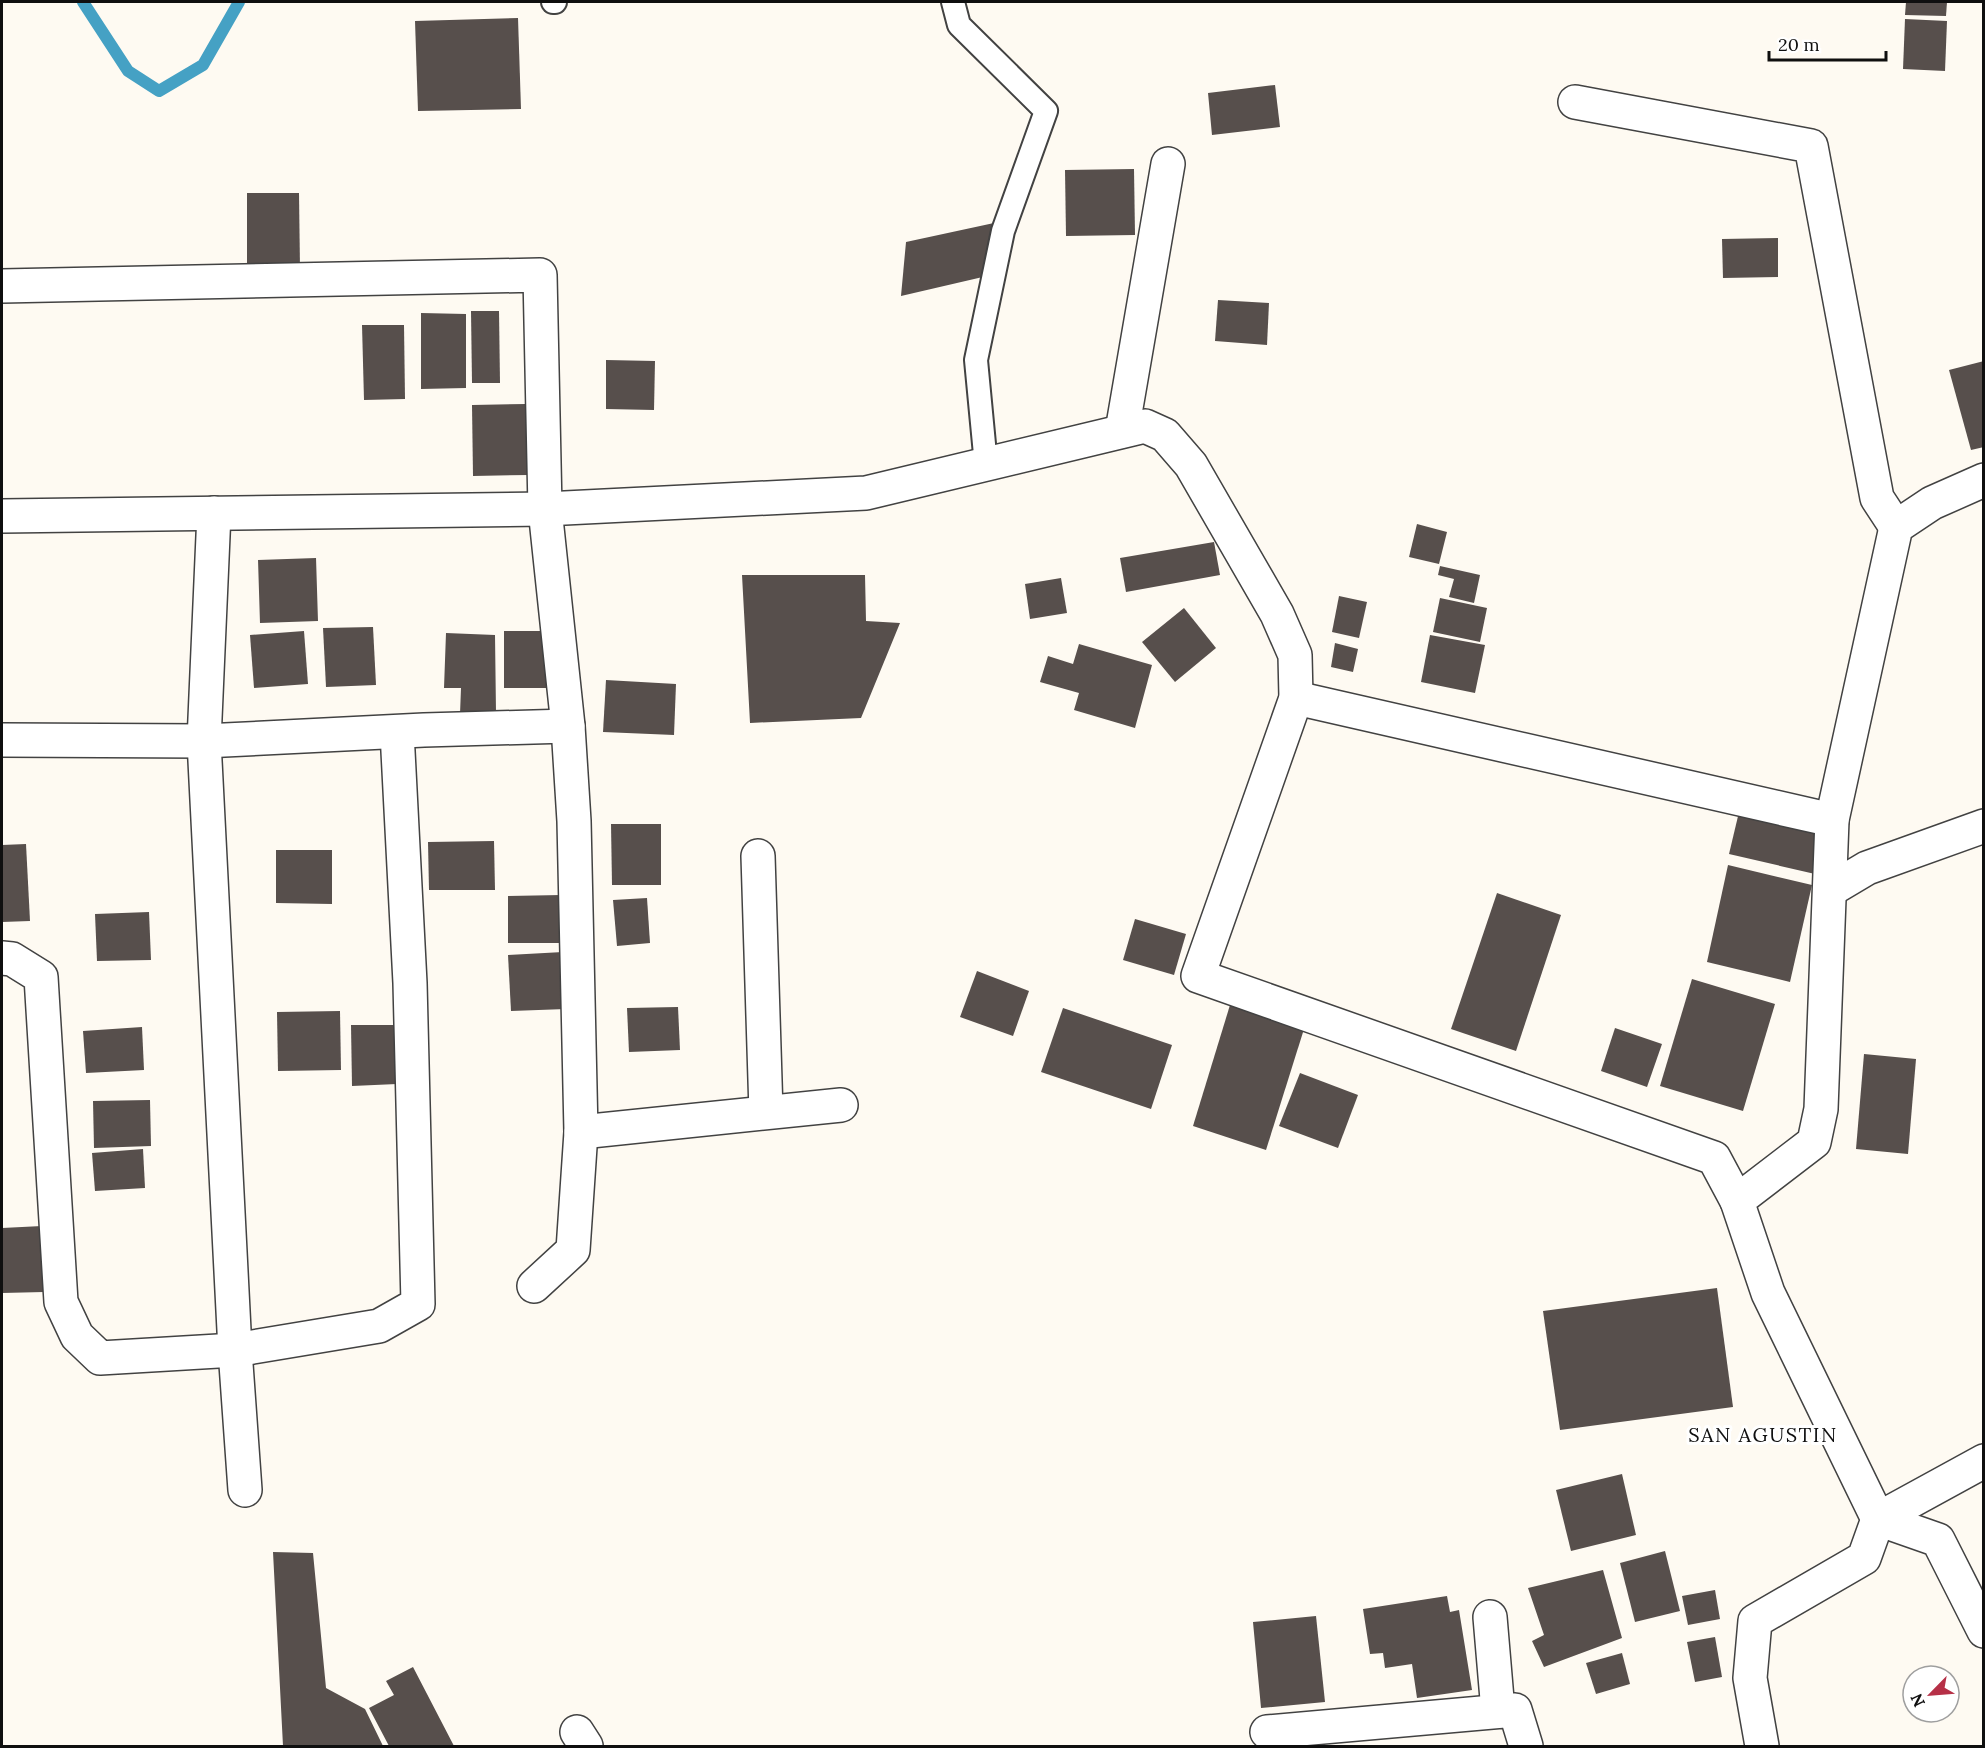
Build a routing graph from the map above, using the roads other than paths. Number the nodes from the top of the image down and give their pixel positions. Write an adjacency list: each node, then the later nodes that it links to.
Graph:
1 (953, 2): 6 (lane)
2 (1575, 102): 11 (street)
3 (1168, 164): 5 (street)
4 (2, 286): 8 (street)
5 (1122, 431): 6 (street); 12 (street)
6 (986, 465): 8 (street)
7 (1983, 480): 11 (street)
8 (545, 509): 9 (street); 13 (street)
9 (214, 513): 10 (street); 16 (street)
10 (2, 516)
11 (1896, 527): 17 (street)
12 (1296, 698): 17 (street); 25 (street)
13 (568, 726): 14 (street); 24 (street)
14 (397, 732): 16 (street); 27 (street)
15 (2, 740): 16 (street)
16 (204, 741): 27 (street)
17 (1832, 820): 20 (street)
18 (1983, 826): 20 (street)
19 (758, 856): 23 (street)
20 (1830, 890): 25 (street)
21 (2, 958): 27 (street)
22 (841, 1105): 23 (street)
23 (766, 1112): 24 (street)
24 (581, 1132): 26 (street)
25 (1737, 1201): 30 (street)
26 (534, 1286)
27 (235, 1350): 29 (street)
28 (1983, 1461): 30 (street)
29 (245, 1490)
30 (1878, 1519): 32 (street); 36 (street)
31 (1490, 1617): 33 (street)
32 (1983, 1630)
33 (1498, 1711): 34 (street); 35 (street)
34 (1267, 1732)
35 (1526, 1746)
36 (1762, 1746)

